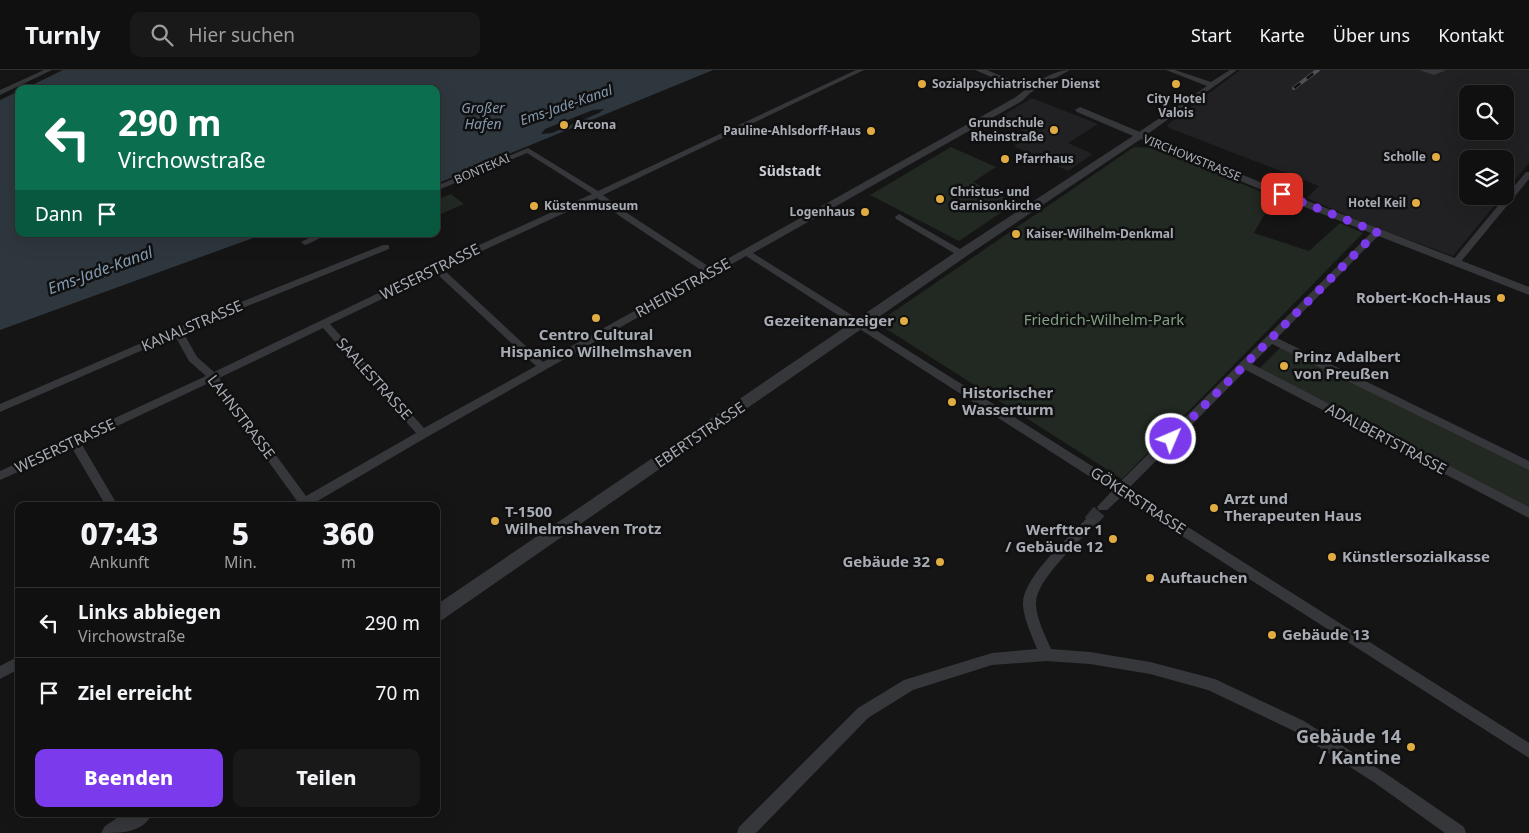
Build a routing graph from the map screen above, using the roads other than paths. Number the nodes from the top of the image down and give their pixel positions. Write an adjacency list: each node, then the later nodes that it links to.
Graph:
1 (49, 70): 9 (street)
2 (861, 70): 21 (street, WESERSTRASSE)
3 (979, 70): 12 (street)
4 (1067, 70): 12 (street, RHEINSTRASSE)
5 (1169, 70): 11 (street)
6 (1234, 70): 11 (street, EBERTSTRASSE)
7 (1422, 70): 8 (street)
8 (1443, 70)
9 (17, 85)
10 (15, 86): 13 (street)
11 (1212, 86): 15 (street, EBERTSTRASSE)
12 (1030, 90): 27 (street, RHEINSTRASSE)
13 (0, 93)
14 (1080, 110): 15 (street, VIRCHOWSTRASSE)
15 (1139, 136): 20 (street, VIRCHOWSTRASSE); 28 (street, EBERTSTRASSE)
16 (1529, 174): 18 (street)
17 (1283, 182): 20 (street)
18 (1525, 185): 29 (street)
19 (440, 187): 21 (street, BONTEKAI)
20 (1273, 191): 23 (street, VIRCHOWSTRASSE)
21 (597, 195): 30 (street, WESERSTRASSE); 31 (street)
22 (898, 217): 28 (street)
23 (1377, 232): 29 (street, VIRCHOWSTRASSE); 36 (street)
24 (316, 237): 25 (street)
25 (304, 242)
26 (386, 247): 35 (street, KANALSTRASSE)
27 (746, 253): 31 (street, RHEINSTRASSE); 34 (street, GÖKERSTRASSE)
28 (962, 254): 34 (street, EBERTSTRASSE)
29 (1456, 262): 32 (street, VIRCHOWSTRASSE)
30 (437, 269): 33 (street, WESERSTRASSE); 38 (street)
31 (710, 272): 38 (street, RHEINSTRASSE)
32 (1529, 290)
33 (324, 323): 39 (street, WESERSTRASSE); 41 (street, SAALESTRASSE)
34 (861, 324): 45 (street, GÖKERSTRASSE); 52 (street, EBERTSTRASSE)
35 (177, 331): 39 (street, LAHNSTRASSE); 40 (street, KANALSTRASSE)
36 (1270, 339): 37 (street); 43 (street)
37 (1244, 364): 45 (street); 50 (street, ADALBERTSTRASSE)
38 (543, 367): 41 (street, RHEINSTRASSE)
39 (213, 377): 42 (street, WESERSTRASSE); 47 (street, LAHNSTRASSE)
40 (0, 408)
41 (423, 434): 48 (street, RHEINSTRASSE)
42 (74, 442): 44 (street, WESERSTRASSE); 46 (street)
43 (1529, 466)
44 (0, 476)
45 (1120, 490): 49 (street); 56 (street, GÖKERSTRASSE)
46 (110, 502)
47 (300, 502)
48 (307, 502)
49 (1103, 507)
50 (1529, 513)
51 (1090, 522): 53 (street)
52 (440, 613)
53 (1046, 655): 59 (street); 60 (street)
54 (15, 664): 55 (street)
55 (0, 673)
56 (1529, 751)
57 (137, 817): 58 (street)
58 (112, 833)
59 (745, 833)
60 (1458, 833)

